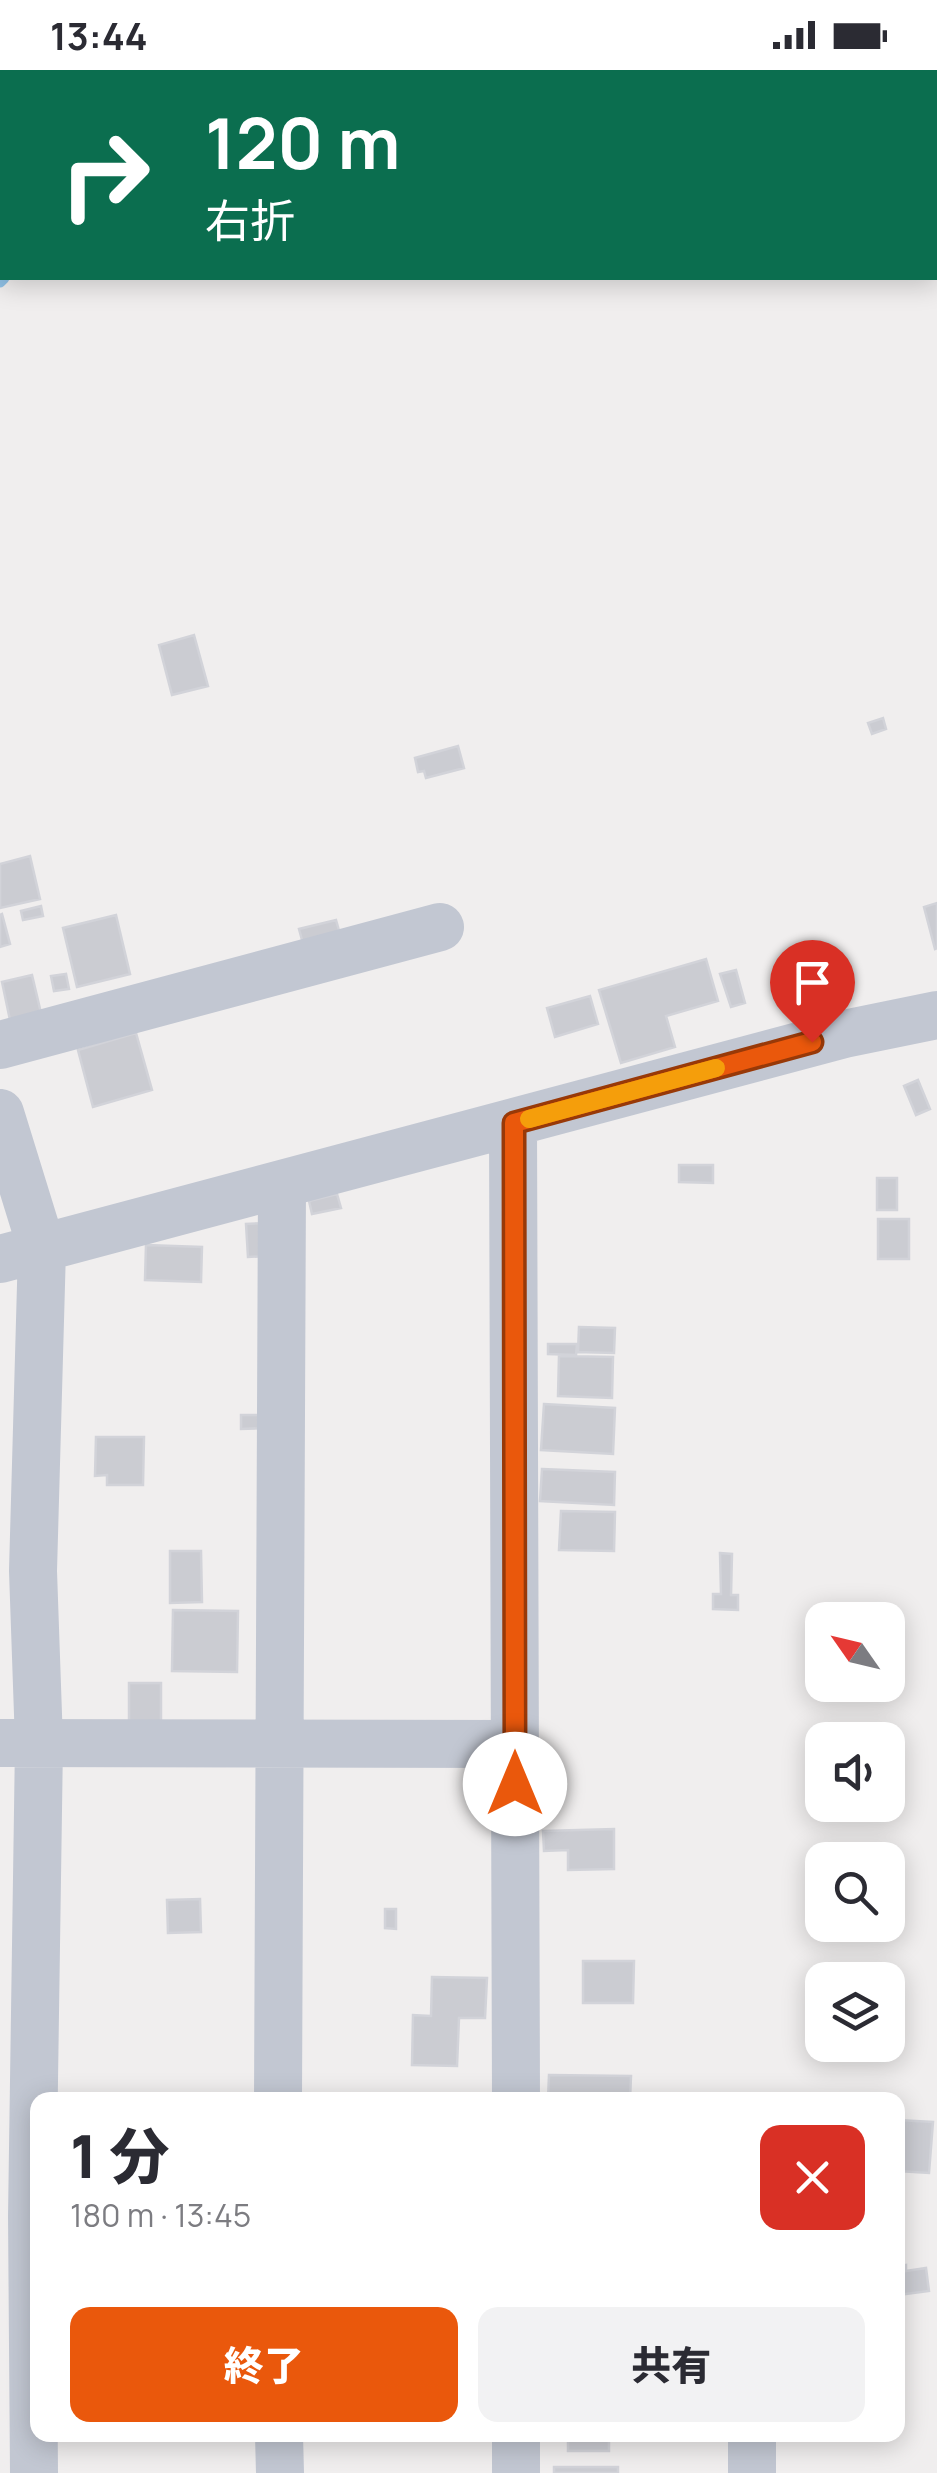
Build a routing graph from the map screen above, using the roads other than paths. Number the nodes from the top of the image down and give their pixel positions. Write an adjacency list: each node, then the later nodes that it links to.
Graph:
1 (440, 928): 3 (street)
2 (937, 1015): 5 (street)
3 (0, 1046)
4 (0, 1113): 7 (street)
5 (514, 1123): 6 (street); 10 (street)
6 (282, 1185): 7 (street); 8 (street)
7 (21, 1254): 9 (street)
8 (280, 1742): 9 (street); 10 (street); 11 (street)
9 (19, 1743): 13 (street)
10 (515, 1744): 12 (street)
11 (278, 2092)
12 (516, 2092)
13 (23, 2216): 14 (street)
14 (30, 2380)
15 (33, 2442): 19 (street)
16 (280, 2442): 20 (street)
17 (516, 2442): 21 (street)
18 (752, 2442): 22 (street)
19 (34, 2473)
20 (280, 2473)
21 (516, 2473)
22 (752, 2473)

